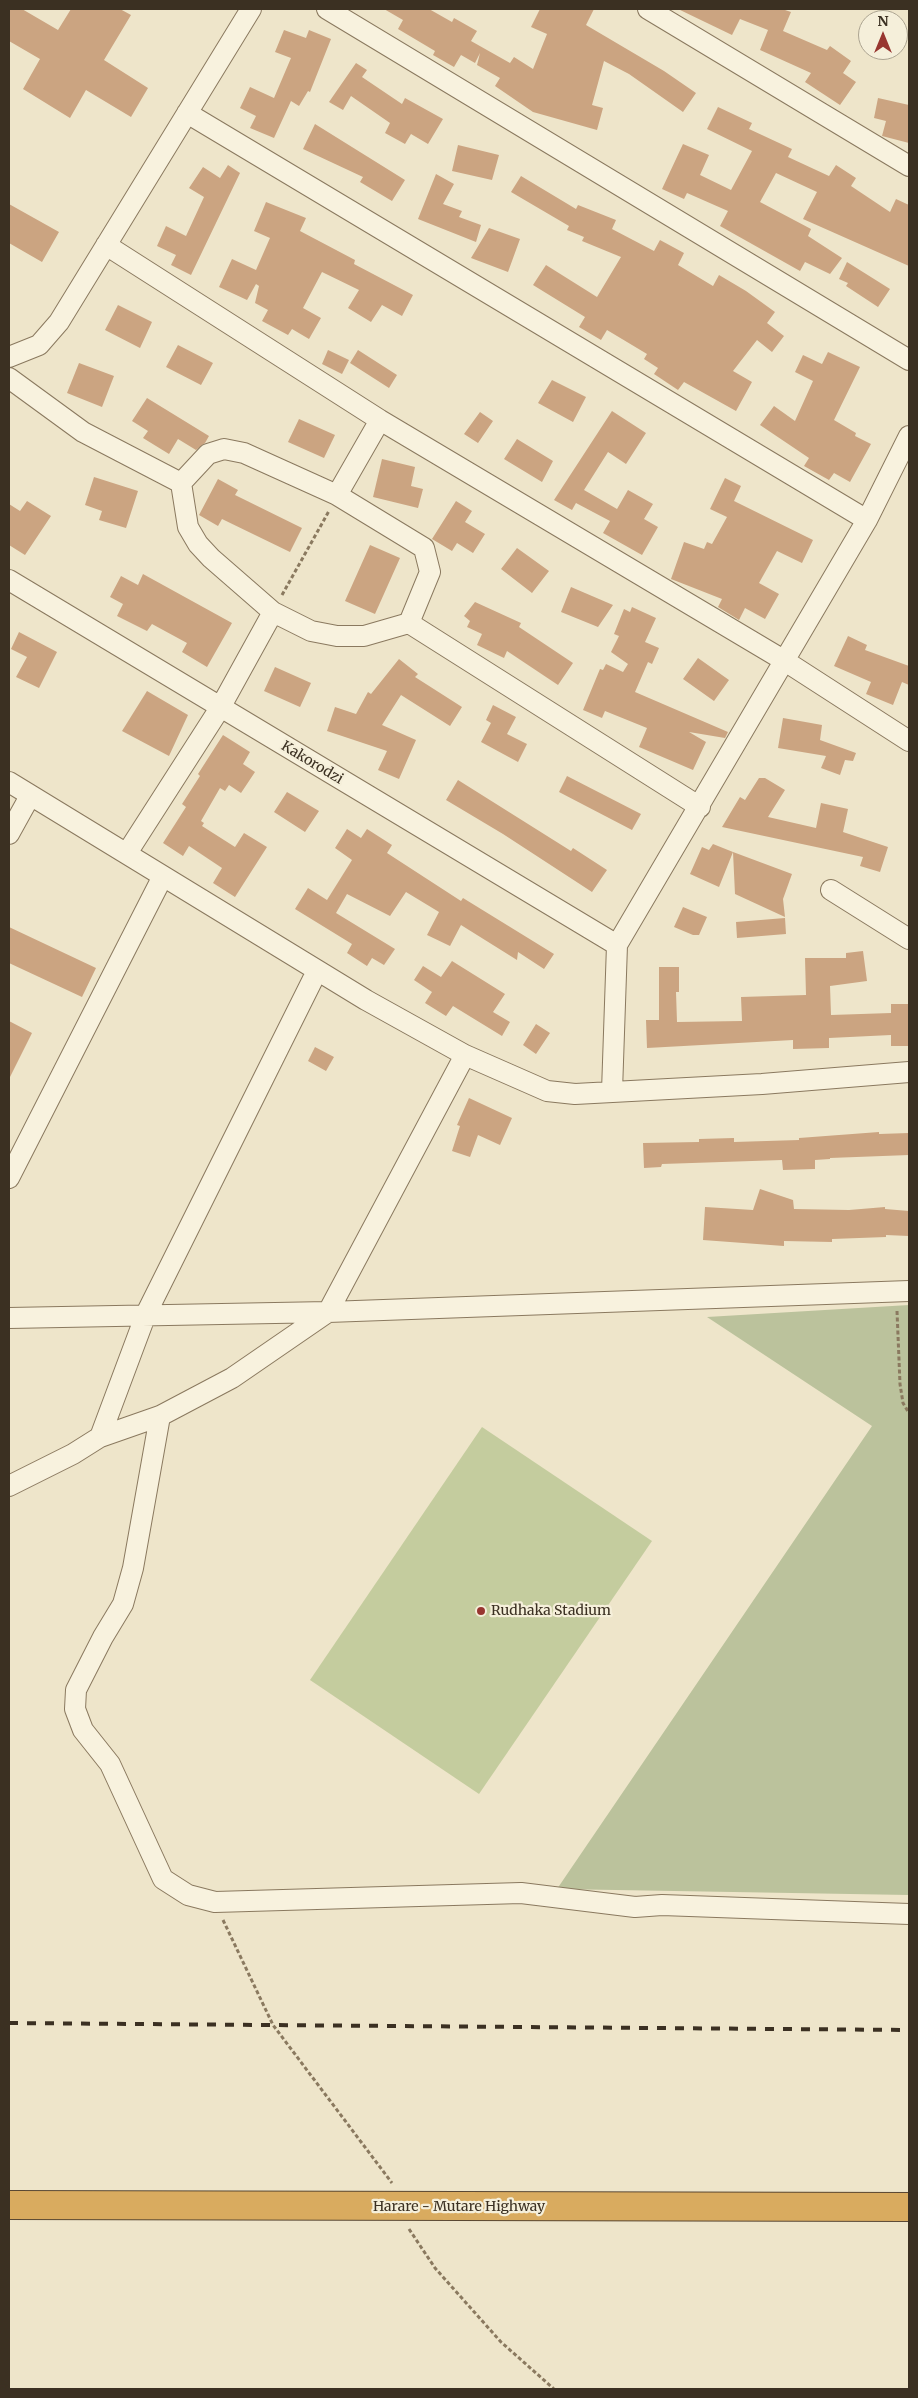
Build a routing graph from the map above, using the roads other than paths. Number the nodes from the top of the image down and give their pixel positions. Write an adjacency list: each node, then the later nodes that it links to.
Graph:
1 (251, 9): 4 (street)
2 (327, 9): 8 (street)
3 (648, 9): 5 (street)
4 (186, 112): 6 (street); 14 (street)
5 (909, 166)
6 (106, 245): 7 (street); 10 (street)
7 (9, 357)
8 (909, 360)
9 (9, 378): 12 (street)
10 (380, 420): 13 (street); 18 (street)
11 (909, 436): 14 (street)
12 (181, 483): 13 (street); 16 (street)
13 (338, 495): 17 (street)
14 (868, 520): 18 (street)
15 (9, 580): 19 (street, Kakorodzi)
16 (273, 612): 17 (street); 19 (street)
17 (409, 623): 23 (street)
18 (785, 661): 20 (street); 23 (street)
19 (220, 708): 25 (street); 29 (street, Kakorodzi)
20 (909, 741)
21 (9, 782): 22 (street)
22 (30, 796): 24 (street); 25 (street)
23 (700, 807): 29 (street)
24 (9, 834)
25 (127, 853): 26 (street)
26 (162, 878): 30 (street); 34 (street)
27 (831, 890): 28 (street)
28 (909, 940)
29 (617, 945): 33 (street)
30 (317, 971): 31 (street); 37 (street)
31 (465, 1055): 33 (street); 36 (street)
32 (909, 1072): 33 (street)
33 (612, 1091)
34 (9, 1178)
35 (902, 1292): 36 (street)
36 (328, 1312): 37 (street); 39 (street)
37 (146, 1314): 38 (street); 40 (street)
38 (9, 1318)
39 (160, 1416): 40 (street); 42 (street)
40 (100, 1437): 41 (street)
41 (9, 1486)
42 (909, 1914)
43 (9, 2205): 44 (highway, Harare - Mutare Highway)
44 (909, 2207)

